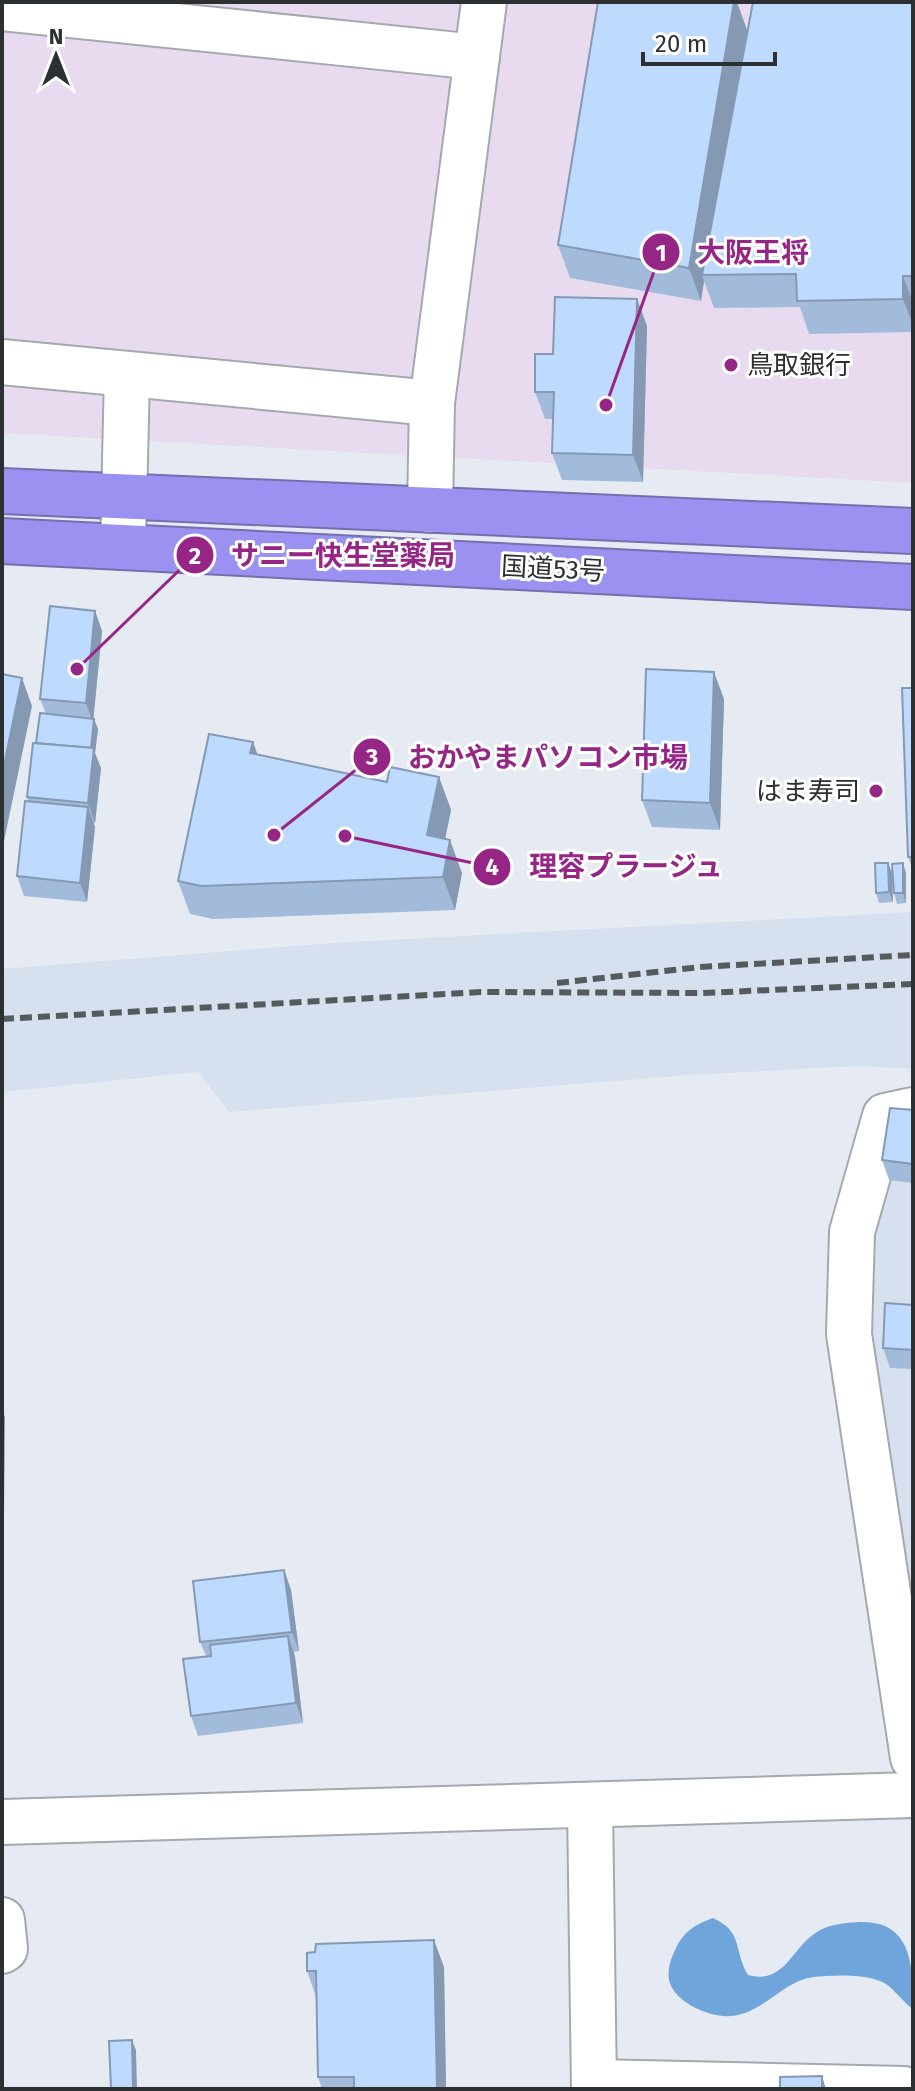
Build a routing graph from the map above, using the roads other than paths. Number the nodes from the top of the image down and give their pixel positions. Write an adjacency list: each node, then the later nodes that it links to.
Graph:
1 (484, 2): 3 (street)
2 (2, 8): 3 (street)
3 (477, 57): 6 (street)
4 (2, 362): 5 (street)
5 (127, 374): 6 (street); 8 (street)
6 (432, 403): 9 (street)
7 (2, 491): 8 (highway, 国道53号)
8 (124, 497): 9 (highway, 国道53号); 12 (street)
9 (430, 510): 10 (highway, 国道53号)
10 (913, 531)
11 (2, 541): 12 (highway, 国道53号)
12 (123, 547): 13 (highway, 国道53号)
13 (913, 587)
14 (913, 1110): 15 (street)
15 (913, 1758)
16 (913, 1795): 17 (street)
17 (590, 1805): 18 (street); 21 (street)
18 (2, 1822)
19 (2, 1920): 20 (street)
20 (2, 1951)
21 (594, 2086): 22 (street)
22 (904, 2089)

